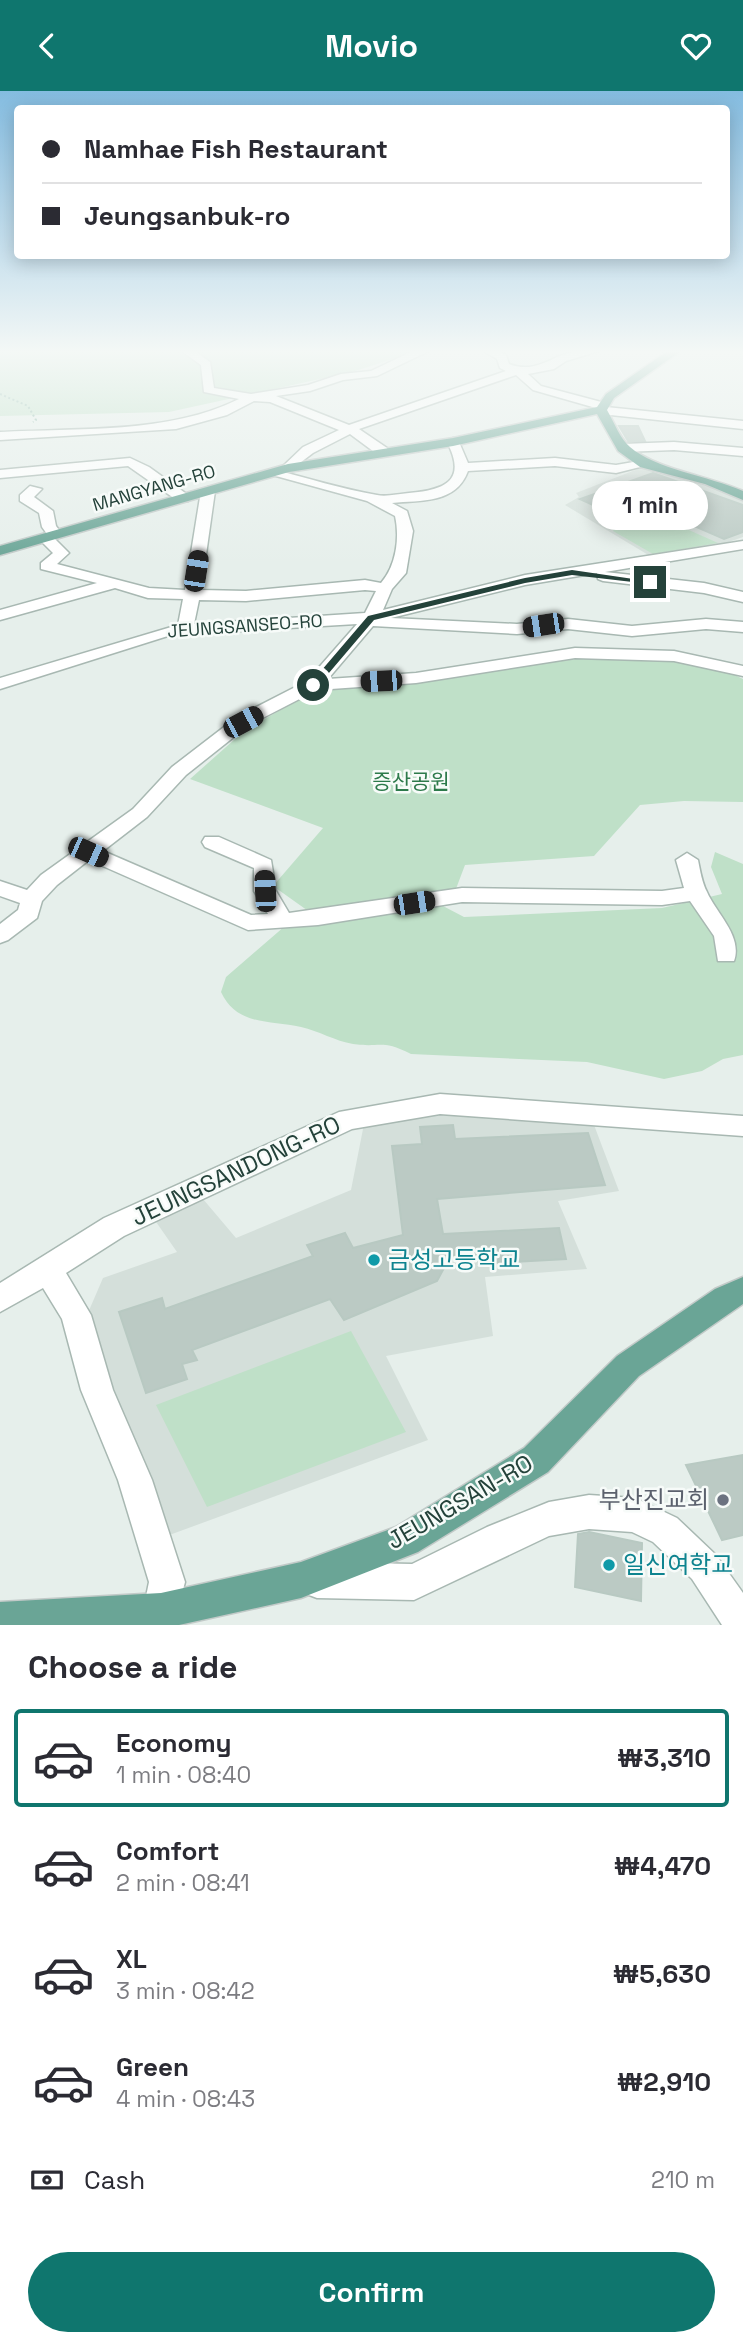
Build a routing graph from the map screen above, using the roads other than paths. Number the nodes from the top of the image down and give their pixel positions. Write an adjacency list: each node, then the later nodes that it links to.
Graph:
1 (190, 422): 10 (street)
2 (328, 422): 9 (street)
3 (370, 422): 9 (street)
4 (542, 422): 11 (main road, MANGYANG-RO)
5 (608, 422): 13 (main road)
6 (653, 422): 12 (street)
7 (716, 422): 8 (street)
8 (743, 425)
9 (349, 430): 14 (street); 18 (street)
10 (0, 436)
11 (453, 442): 14 (main road, MANGYANG-RO); 17 (street)
12 (701, 447): 13 (street); 15 (street)
13 (623, 448): 16 (main road)
14 (382, 451): 18 (main road, MANGYANG-RO)
15 (743, 452)
16 (645, 464): 17 (street); 22 (main road)
17 (464, 467): 24 (street)
18 (280, 470): 21 (main road, MANGYANG-RO); 24 (street)
19 (0, 474): 23 (street)
20 (35, 489): 25 (street)
21 (208, 491): 23 (main road, MANGYANG-RO); 31 (street)
22 (743, 496)
23 (183, 498): 25 (main road, MANGYANG-RO)
24 (378, 500): 30 (street)
25 (50, 536): 27 (main road, MANGYANG-RO); 29 (street)
26 (743, 545): 28 (street, JEUNGSANSEO-RO)
27 (0, 551)
28 (572, 573): 32 (street); 34 (street, JEUNGSANSEO-RO)
29 (115, 583): 31 (street); 33 (street)
30 (385, 588): 31 (street); 34 (street)
31 (192, 595): 36 (street)
32 (743, 597)
33 (0, 615)
34 (371, 618): 35 (street); 36 (street, JEUNGSANSEO-RO); 39 (street)
35 (743, 627)
36 (185, 628): 38 (street, JEUNGSANSEO-RO)
37 (743, 671): 39 (street)
38 (0, 684)
39 (313, 685): 41 (street)
40 (212, 842): 46 (street)
41 (88, 852): 45 (street); 46 (street)
42 (687, 860): 44 (street)
43 (0, 888): 45 (street)
44 (696, 893): 46 (street); 48 (street)
45 (31, 899): 47 (street)
46 (283, 921)
47 (0, 935)
48 (726, 955)
49 (743, 1126): 50 (street, JEUNGSANDONG-RO)
50 (47, 1269): 52 (street, JEUNGSANDONG-RO); 54 (street)
51 (743, 1290): 53 (main road, JEUNGSAN-RO)
52 (0, 1299)
53 (301, 1580): 54 (main road, JEUNGSAN-RO); 56 (street)
54 (161, 1611): 55 (main road, JEUNGSAN-RO)
55 (0, 1620)
56 (743, 1625)

